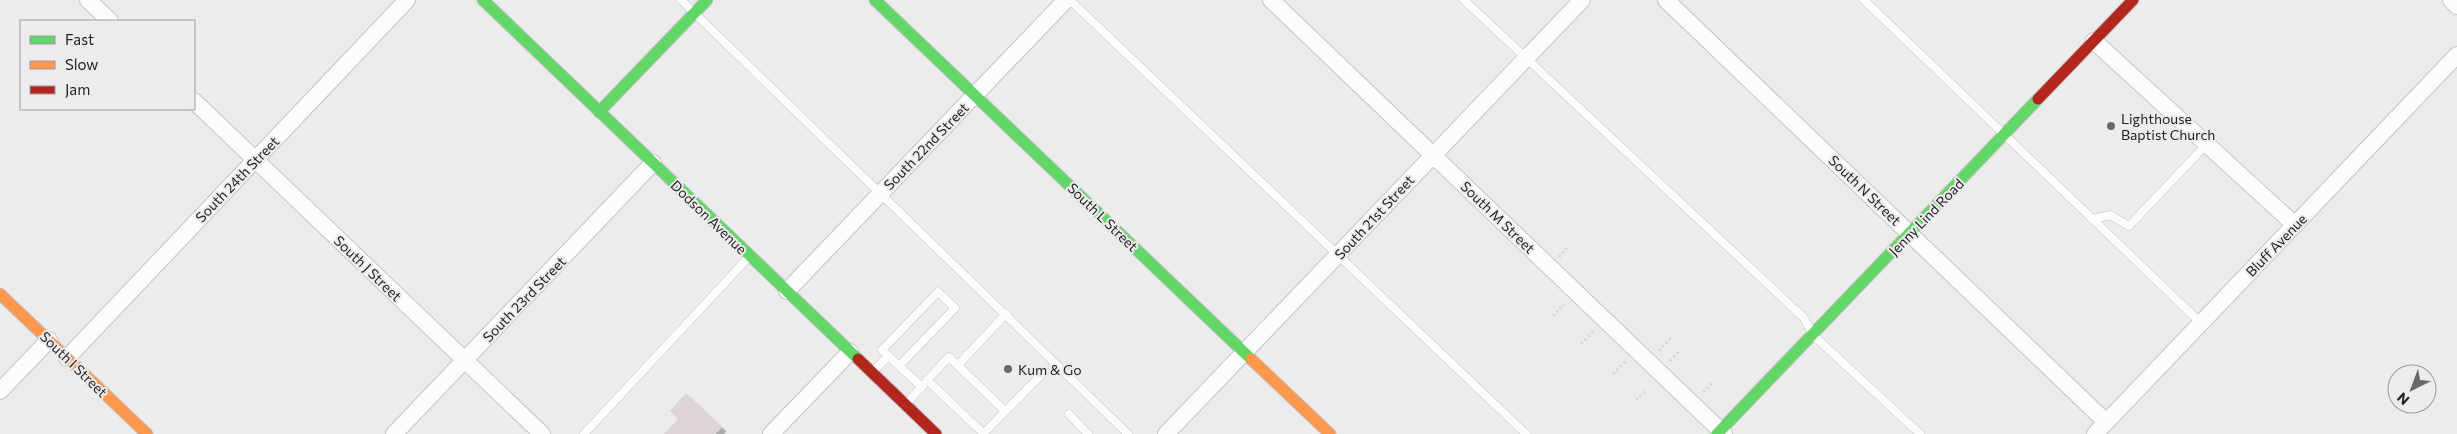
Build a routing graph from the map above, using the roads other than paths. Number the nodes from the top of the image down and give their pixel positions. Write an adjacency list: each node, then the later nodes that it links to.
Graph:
1 (88, 0): 18 (street)
2 (407, 0): 28 (street, South 24th Street)
3 (483, 0): 24 (street, Dodson Avenue)
4 (681, 0): 17 (lane)
5 (707, 0): 17 (street)
6 (875, 0): 22 (street, South L Street)
7 (1066, 0): 22 (street, South 22nd Street)
8 (1070, 0): 34 (lane)
9 (1271, 0): 27 (street, South M Street)
10 (1464, 0): 21 (lane)
11 (1582, 0): 21 (street, South 21st Street)
12 (1666, 0): 33 (street, South N Street)
13 (1864, 0): 25 (lane)
14 (2133, 0): 19 (street, Jenny Lind Road)
15 (2451, 0): 16 (street)
16 (2457, 6)
17 (694, 13): 24 (street); 30 (lane)
18 (109, 20)
19 (2094, 41): 25 (street, Jenny Lind Road); 26 (street)
20 (2457, 55): 32 (street, Bluff Avenue)
21 (1525, 59): 27 (street, South 21st Street); 40 (lane)
22 (975, 95): 30 (street, South 22nd Street); 43 (street, South L Street)
23 (195, 102): 28 (street, South J Street)
24 (600, 112): 29 (street, Dodson Avenue)
25 (2005, 135): 31 (lane); 33 (street, Jenny Lind Road)
26 (2206, 144): 31 (lane); 32 (street)
27 (1432, 154): 34 (street, South 21st Street); 57 (street, South M Street)
28 (255, 160): 45 (street, South 24th Street); 46 (street, South J Street)
29 (653, 163): 35 (street, Dodson Avenue); 46 (street, South 23rd Street)
30 (881, 193): 36 (street, South 22nd Street); 38 (lane)
31 (2093, 219): 39 (lane)
32 (2295, 225): 39 (street, Bluff Avenue)
33 (1910, 233): 40 (street, Jenny Lind Road); 56 (street, South N Street)
34 (1338, 255): 43 (street, South 21st Street); 69 (lane)
35 (750, 256): 36 (street, Dodson Avenue); 61 (lane)
36 (787, 291): 42 (street, Dodson Avenue)
37 (0, 294): 41 (street, South I Street)
38 (1006, 314): 47 (lane); 66 (lane)
39 (2201, 323): 56 (street, Bluff Avenue)
40 (1813, 335): 57 (street, Jenny Lind Road); 70 (lane)
41 (49, 340): 45 (street, South I Street); 52 (street)
42 (850, 352): 49 (street, Dodson Avenue); 62 (street)
43 (1244, 352): 67 (street, South 21st Street); 68 (street, South L Street)
44 (889, 356): 48 (lane); 48 (lane); 49 (lane)
45 (67, 358): 58 (street, South I Street)
46 (465, 361): 59 (street, South 23rd Street); 60 (street, South J Street)
47 (958, 365): 51 (lane); 54 (lane)
48 (899, 366): 51 (lane)
49 (872, 372): 53 (street, Dodson Avenue)
50 (1042, 373): 54 (lane)
51 (925, 384): 53 (lane); 64 (lane)
52 (0, 391)
53 (905, 404): 63 (street, Dodson Avenue)
54 (1005, 411): 64 (lane)
55 (1069, 414): 65 (lane)
56 (2101, 428)
57 (1721, 433)
58 (147, 434)
59 (394, 434)
60 (542, 434)
61 (584, 434)
62 (771, 434)
63 (936, 434)
64 (983, 434)
65 (1088, 434)
66 (1128, 434)
67 (1166, 434)
68 (1330, 434)
69 (1526, 434)
70 (1920, 434)

